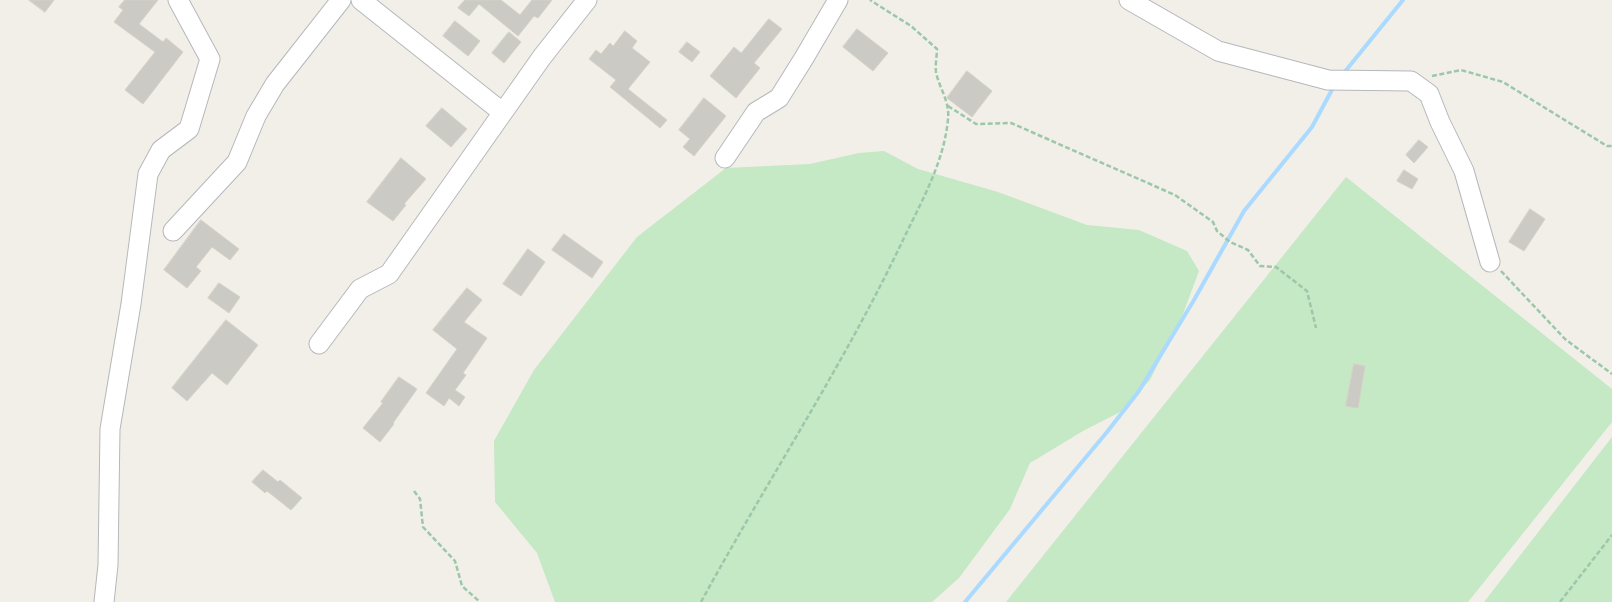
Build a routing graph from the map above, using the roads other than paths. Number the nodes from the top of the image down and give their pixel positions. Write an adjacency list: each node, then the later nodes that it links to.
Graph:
1 (178, 0): 12 (street)
2 (341, 0): 9 (street)
3 (361, 0): 7 (street)
4 (587, 0): 7 (street)
5 (838, 0): 8 (street)
6 (1129, 0): 10 (street)
7 (502, 112): 11 (street)
8 (725, 158)
9 (173, 231)
10 (1490, 262)
11 (319, 344)
12 (104, 602)

